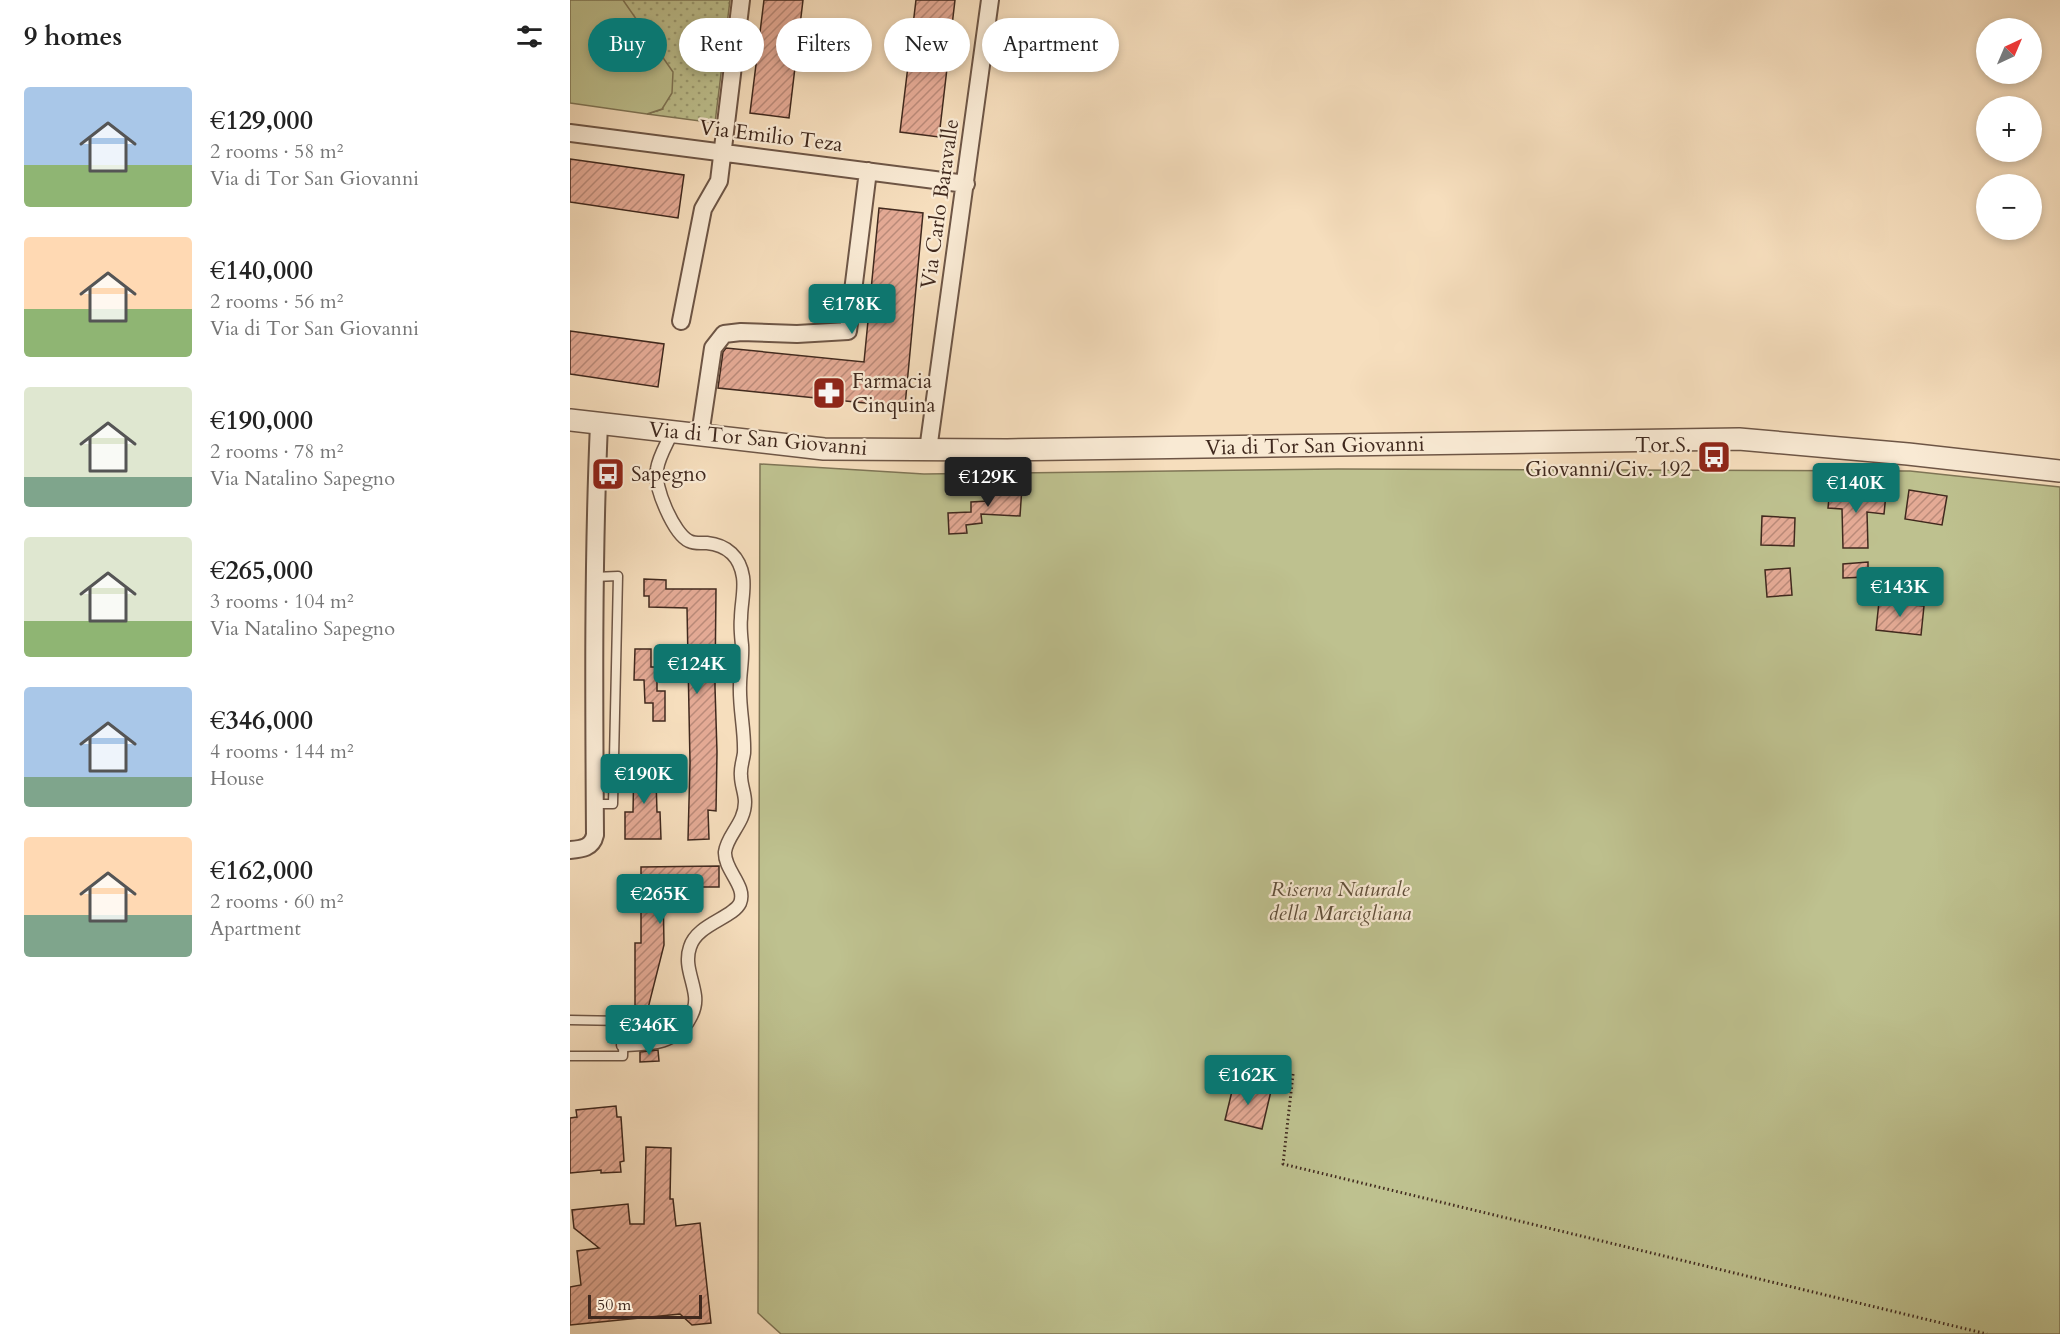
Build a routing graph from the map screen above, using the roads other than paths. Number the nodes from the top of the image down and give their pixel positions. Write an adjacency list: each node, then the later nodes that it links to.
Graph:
1 (741, 0): 4 (street)
2 (990, 0): 6 (street, Via Carlo Baravalle)
3 (570, 133): 4 (street, Via Emilio Teza)
4 (721, 152): 5 (street, Via Emilio Teza); 7 (street)
5 (868, 171): 6 (street, Via Emilio Teza); 11 (street)
6 (966, 184): 12 (street, Via Carlo Baravalle)
7 (681, 321)
8 (570, 420): 9 (street, Via di Tor San Giovanni)
9 (599, 424): 10 (street, Via di Tor San Giovanni); 14 (street)
10 (672, 432): 11 (street, Via di Tor San Giovanni); 18 (street)
11 (700, 435): 12 (street, Via di Tor San Giovanni)
12 (928, 450): 13 (street, Via di Tor San Giovanni)
13 (2060, 471)
14 (594, 577): 15 (street); 15 (lane)
15 (595, 804): 16 (street)
16 (570, 850)
17 (570, 1020): 18 (lane)
18 (623, 1045): 19 (lane)
19 (570, 1056)

